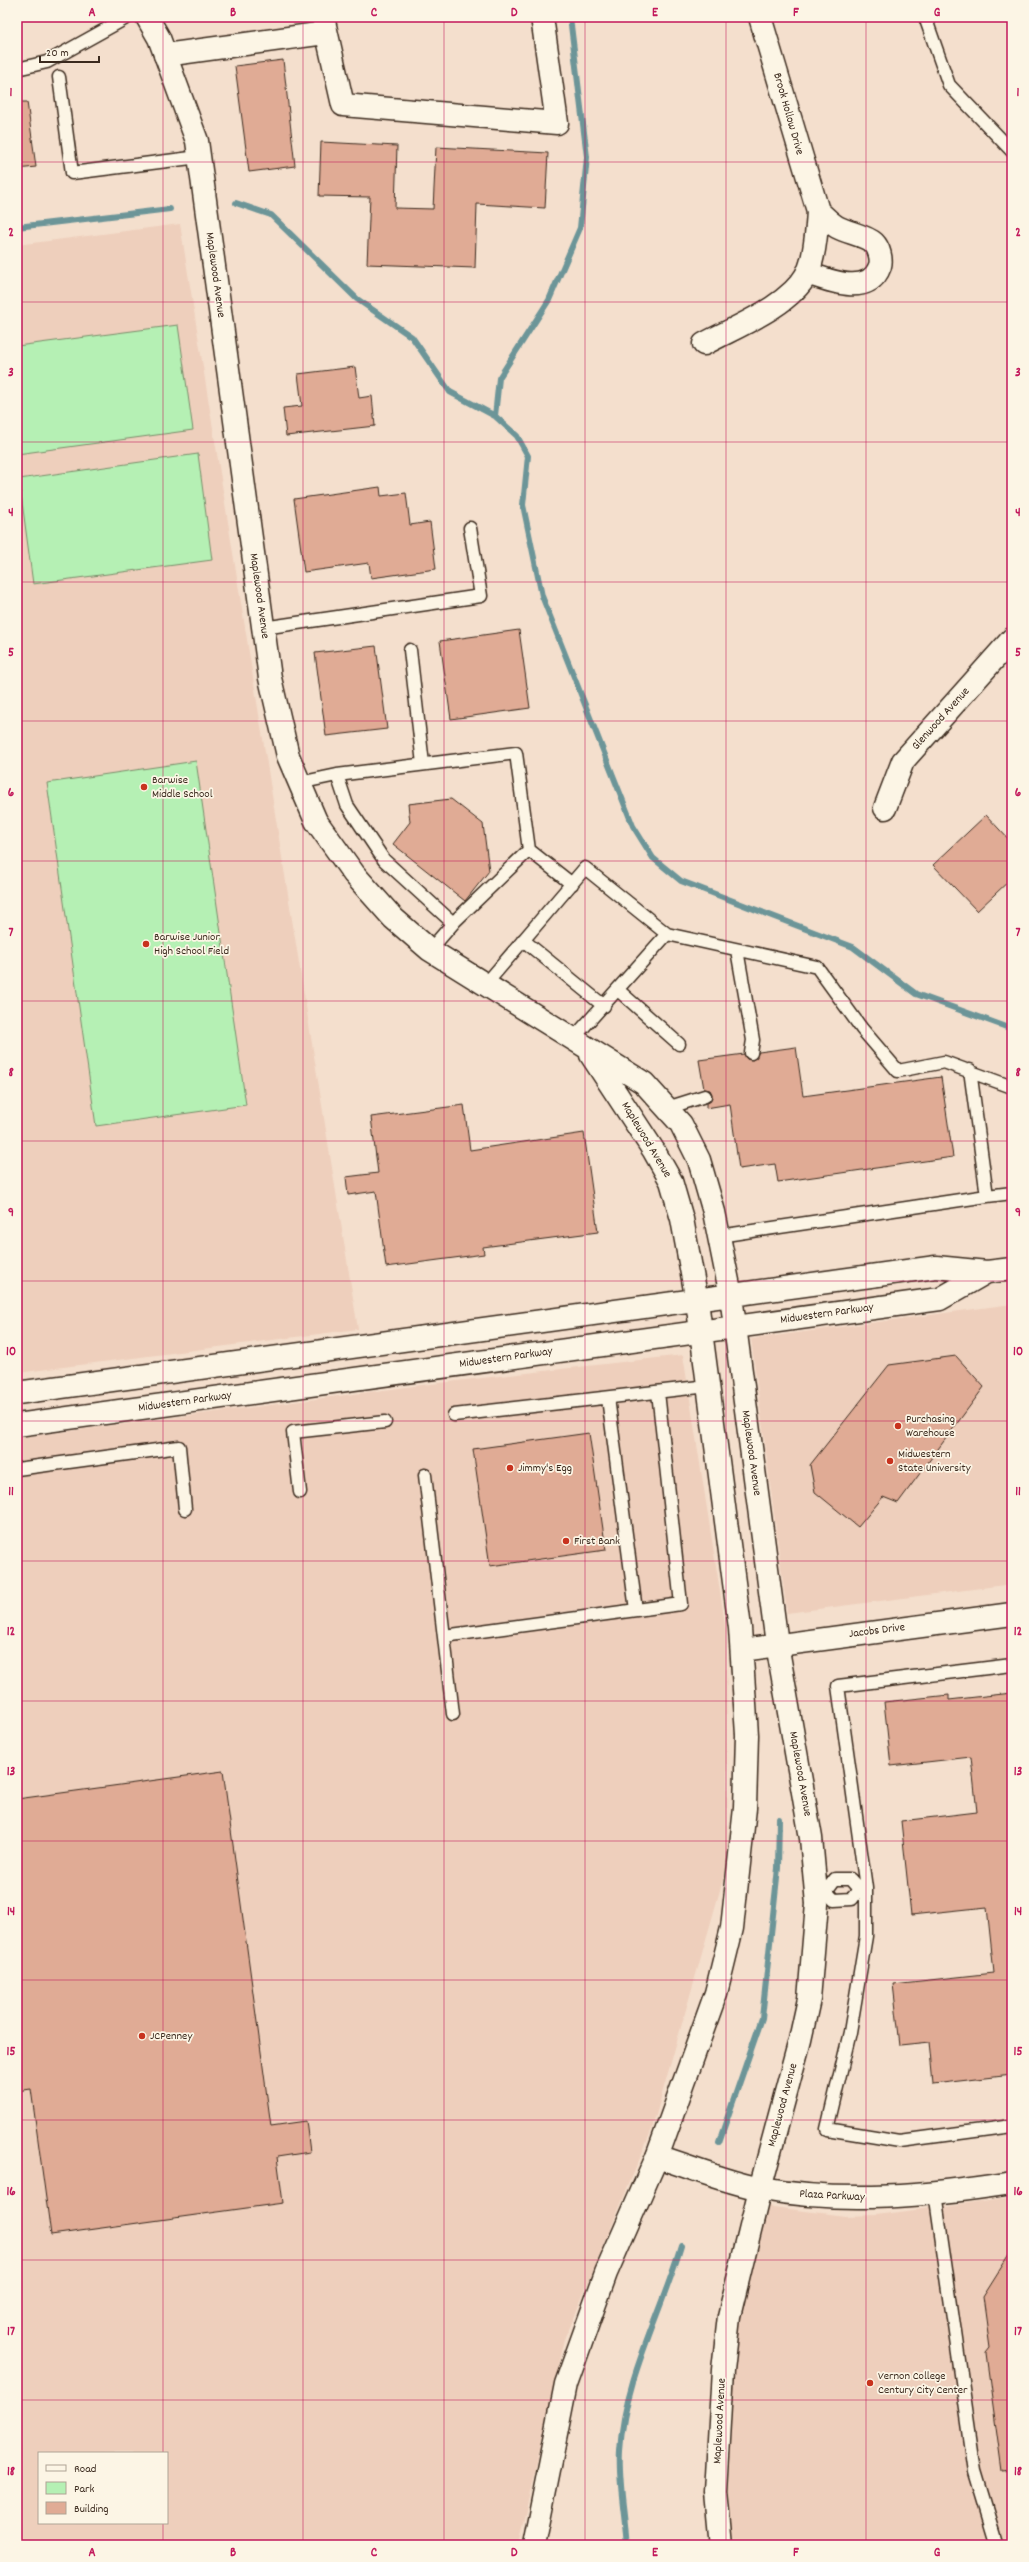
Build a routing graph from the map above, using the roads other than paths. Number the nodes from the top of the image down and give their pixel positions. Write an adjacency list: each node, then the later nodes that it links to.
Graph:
1 (128, 17): 8 (lane)
2 (147, 17): 7 (street, Maplewood Avenue)
3 (542, 17): 6 (street)
4 (760, 17): 12 (street, Brook Hollow Drive)
5 (925, 17): 10 (lane)
6 (324, 25): 7 (street)
7 (165, 55): 11 (street, Maplewood Avenue)
8 (17, 69)
9 (59, 77): 11 (lane)
10 (1012, 151)
11 (199, 157): 16 (street, Maplewood Avenue)
12 (818, 211): 13 (street, Brook Hollow Drive); 13 (street)
13 (807, 273): 14 (street, Brook Hollow Drive)
14 (704, 344)
15 (470, 528): 16 (lane)
16 (263, 628): 21 (street, Maplewood Avenue)
17 (1012, 640): 22 (street, Glenwood Avenue)
18 (410, 650): 19 (lane)
19 (423, 764): 20 (lane); 23 (lane)
20 (337, 775): 21 (lane); 25 (lane)
21 (299, 783): 28 (street, Maplewood Avenue)
22 (886, 808)
23 (529, 850): 24 (lane); 25 (lane)
24 (572, 884): 26 (lane); 27 (lane)
25 (453, 923): 28 (lane)
26 (666, 934): 29 (lane); 31 (lane)
27 (523, 940): 30 (lane); 32 (lane)
28 (430, 950): 30 (street, Maplewood Avenue)
29 (737, 950): 35 (lane); 36 (lane)
30 (484, 985): 34 (street, Maplewood Avenue)
31 (618, 990): 32 (lane); 33 (lane)
32 (604, 1006): 34 (lane)
33 (678, 1044)
34 (580, 1045): 39 (street, Maplewood Avenue); 46 (street, Maplewood Avenue)
35 (751, 1053)
36 (970, 1070): 37 (lane); 41 (lane)
37 (1012, 1087)
38 (705, 1096): 39 (lane)
39 (667, 1108): 42 (street, Maplewood Avenue)
40 (1012, 1193): 41 (lane)
41 (987, 1196): 42 (lane)
42 (719, 1236): 45 (street, Maplewood Avenue)
43 (1012, 1269): 44 (street, Midwestern Parkway)
44 (988, 1272): 45 (street, Midwestern Parkway); 47 (street, Midwestern Parkway)
45 (731, 1296): 46 (street, Midwestern Parkway); 47 (street, Maplewood Avenue)
46 (697, 1301): 48 (street, Maplewood Avenue); 49 (street, Midwestern Parkway)
47 (735, 1327): 48 (street, Midwestern Parkway); 65 (street, Maplewood Avenue)
48 (701, 1331): 50 (street, Maplewood Avenue); 53 (street, Midwestern Parkway)
49 (234, 1363): 52 (street, Midwestern Parkway); 53 (street)
50 (708, 1386): 51 (lane); 66 (street, Maplewood Avenue)
51 (658, 1392): 54 (lane); 62 (lane)
52 (17, 1393)
53 (239, 1395): 57 (street, Midwestern Parkway)
54 (608, 1398): 55 (lane); 62 (lane)
55 (454, 1415)
56 (385, 1422): 60 (lane)
57 (17, 1426)
58 (17, 1469): 61 (lane)
59 (425, 1475): 64 (lane)
60 (300, 1492)
61 (185, 1509)
62 (636, 1610): 64 (lane)
63 (1012, 1614): 65 (street, Jacobs Drive)
64 (444, 1636): 68 (lane)
65 (777, 1644): 66 (street, Jacobs Drive); 70 (street, Maplewood Avenue)
66 (742, 1650): 72 (street, Maplewood Avenue)
67 (1012, 1665): 69 (lane)
68 (453, 1714)
69 (862, 1888): 70 (lane); 70 (lane); 71 (lane)
70 (821, 1891): 74 (street, Maplewood Avenue)
71 (1012, 2126)
72 (657, 2156): 74 (street, Plaza Parkway); 76 (street, Maplewood Avenue)
73 (1012, 2183): 75 (street, Plaza Parkway)
74 (760, 2189): 75 (street, Plaza Parkway); 77 (street, Maplewood Avenue)
75 (935, 2193): 78 (lane)
76 (534, 2545)
77 (721, 2545)
78 (997, 2545)

